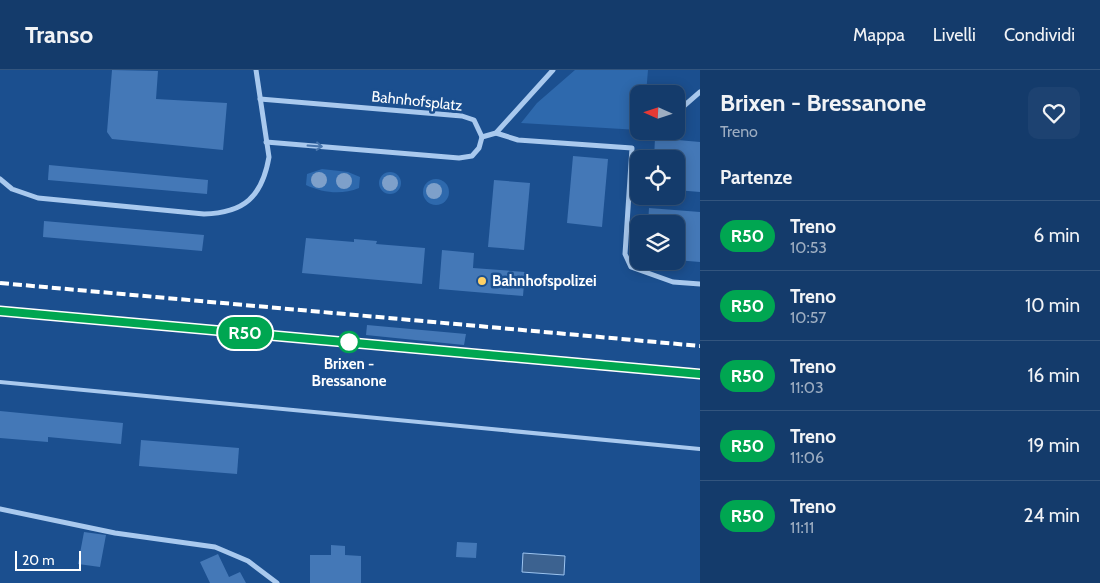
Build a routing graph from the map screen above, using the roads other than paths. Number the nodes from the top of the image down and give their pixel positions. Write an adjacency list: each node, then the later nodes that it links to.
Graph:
1 (256, 70): 4 (street)
2 (553, 70): 6 (street)
3 (700, 92): 5 (street)
4 (260, 99): 7 (street, Bahnhofsplatz); 8 (street)
5 (685, 105)
6 (496, 133): 7 (street); 10 (street)
7 (482, 137): 8 (street, one-way to 7)
8 (266, 142): 9 (street)
9 (0, 179)
10 (700, 284)
11 (0, 382): 12 (lane)
12 (700, 449)
13 (0, 509): 14 (street)
14 (277, 583)

